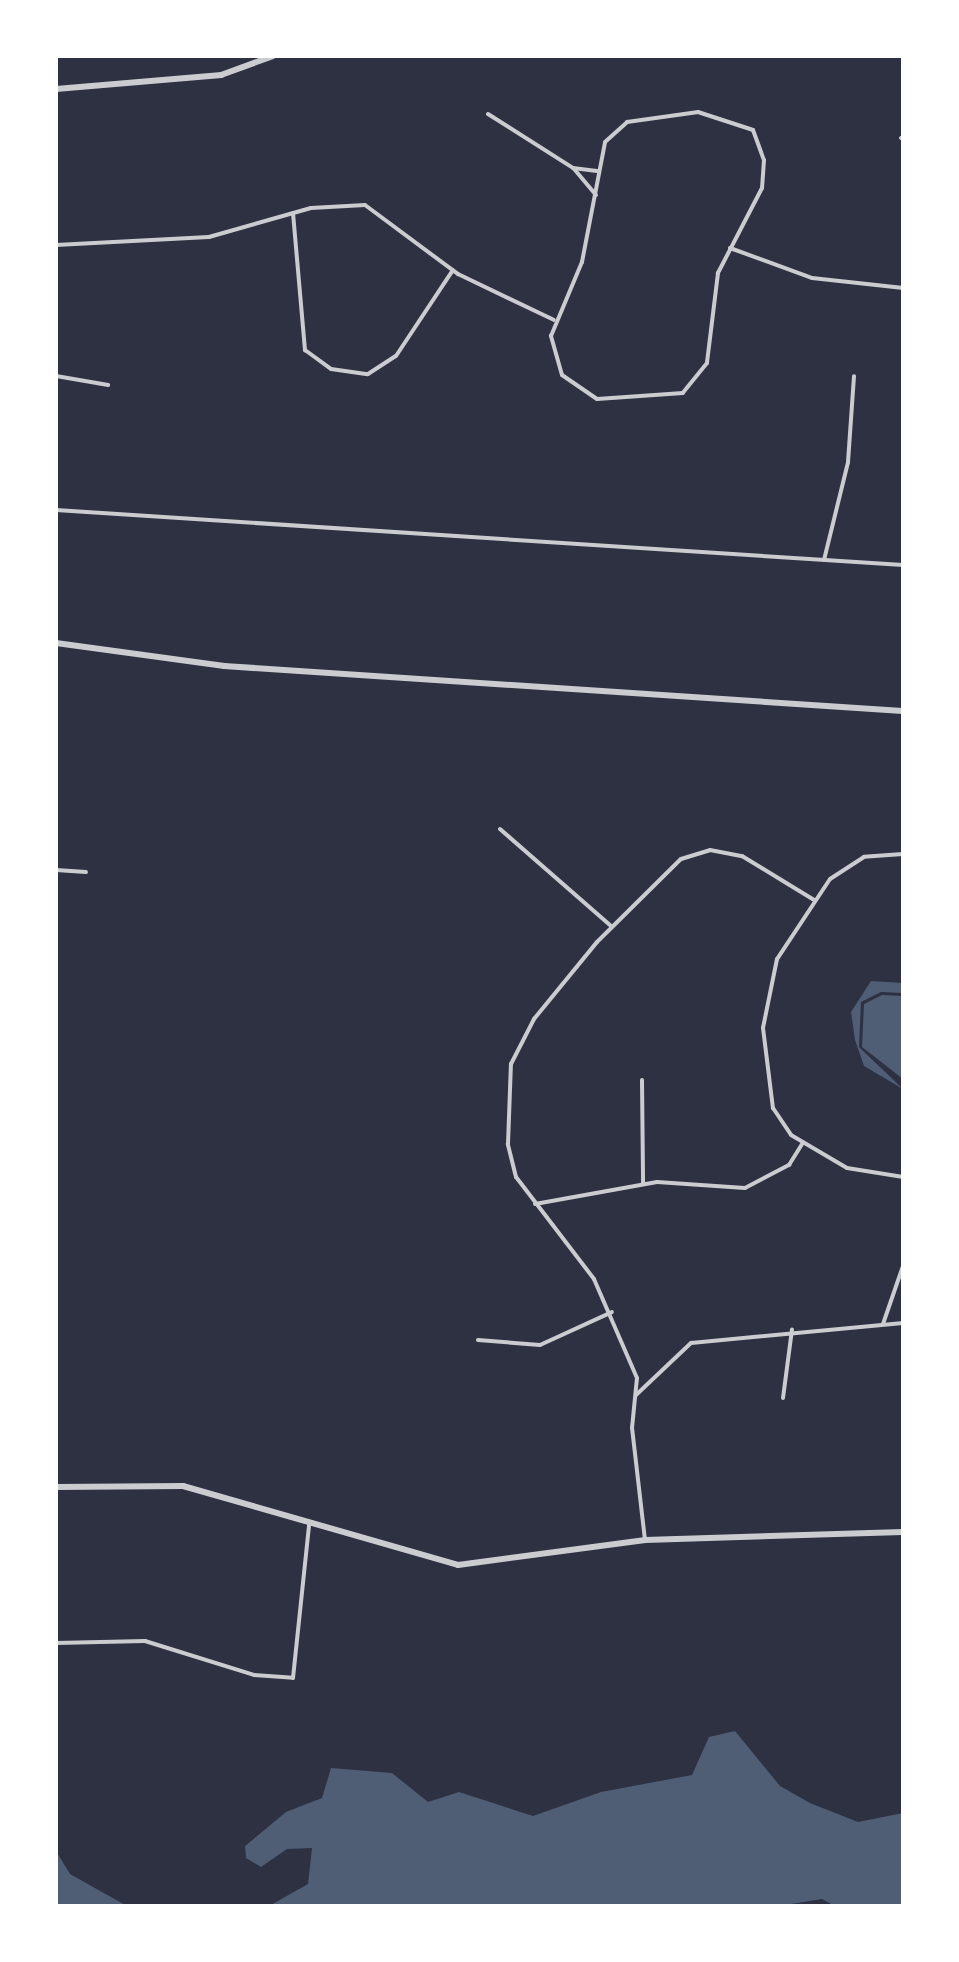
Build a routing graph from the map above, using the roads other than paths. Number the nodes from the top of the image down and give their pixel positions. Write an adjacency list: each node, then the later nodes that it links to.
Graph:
1 (273, 56): 2 (street)
2 (56, 89)
3 (488, 114): 4 (street)
4 (573, 168): 5 (street); 6 (street)
5 (600, 171): 6 (street); 9 (street)
6 (596, 195): 12 (street)
7 (293, 213): 8 (street); 10 (street); 10 (street)
8 (56, 245)
9 (730, 248): 11 (street); 12 (street)
10 (453, 270): 12 (street)
11 (903, 288)
12 (554, 320)
13 (56, 376): 15 (street)
14 (854, 376): 17 (street)
15 (108, 385)
16 (56, 510): 17 (street)
17 (824, 560): 18 (street)
18 (903, 565)
19 (56, 643): 20 (street)
20 (903, 711)
21 (500, 829): 26 (street)
22 (903, 854): 25 (street)
23 (56, 870): 24 (street)
24 (86, 872)
25 (814, 900): 26 (street); 28 (street)
26 (611, 926): 31 (street)
27 (642, 1080): 30 (street)
28 (802, 1144): 29 (street); 30 (street)
29 (903, 1177)
30 (643, 1184): 31 (street)
31 (535, 1204): 33 (street)
32 (903, 1266): 35 (street)
33 (612, 1312): 37 (street); 38 (street)
34 (903, 1323): 35 (street)
35 (883, 1324): 36 (street)
36 (792, 1330): 38 (street); 39 (street)
37 (478, 1340)
38 (636, 1395): 43 (street)
39 (783, 1398)
40 (56, 1487): 41 (street)
41 (309, 1525): 43 (street); 44 (street)
42 (903, 1532): 43 (street)
43 (645, 1540)
44 (56, 1643)

